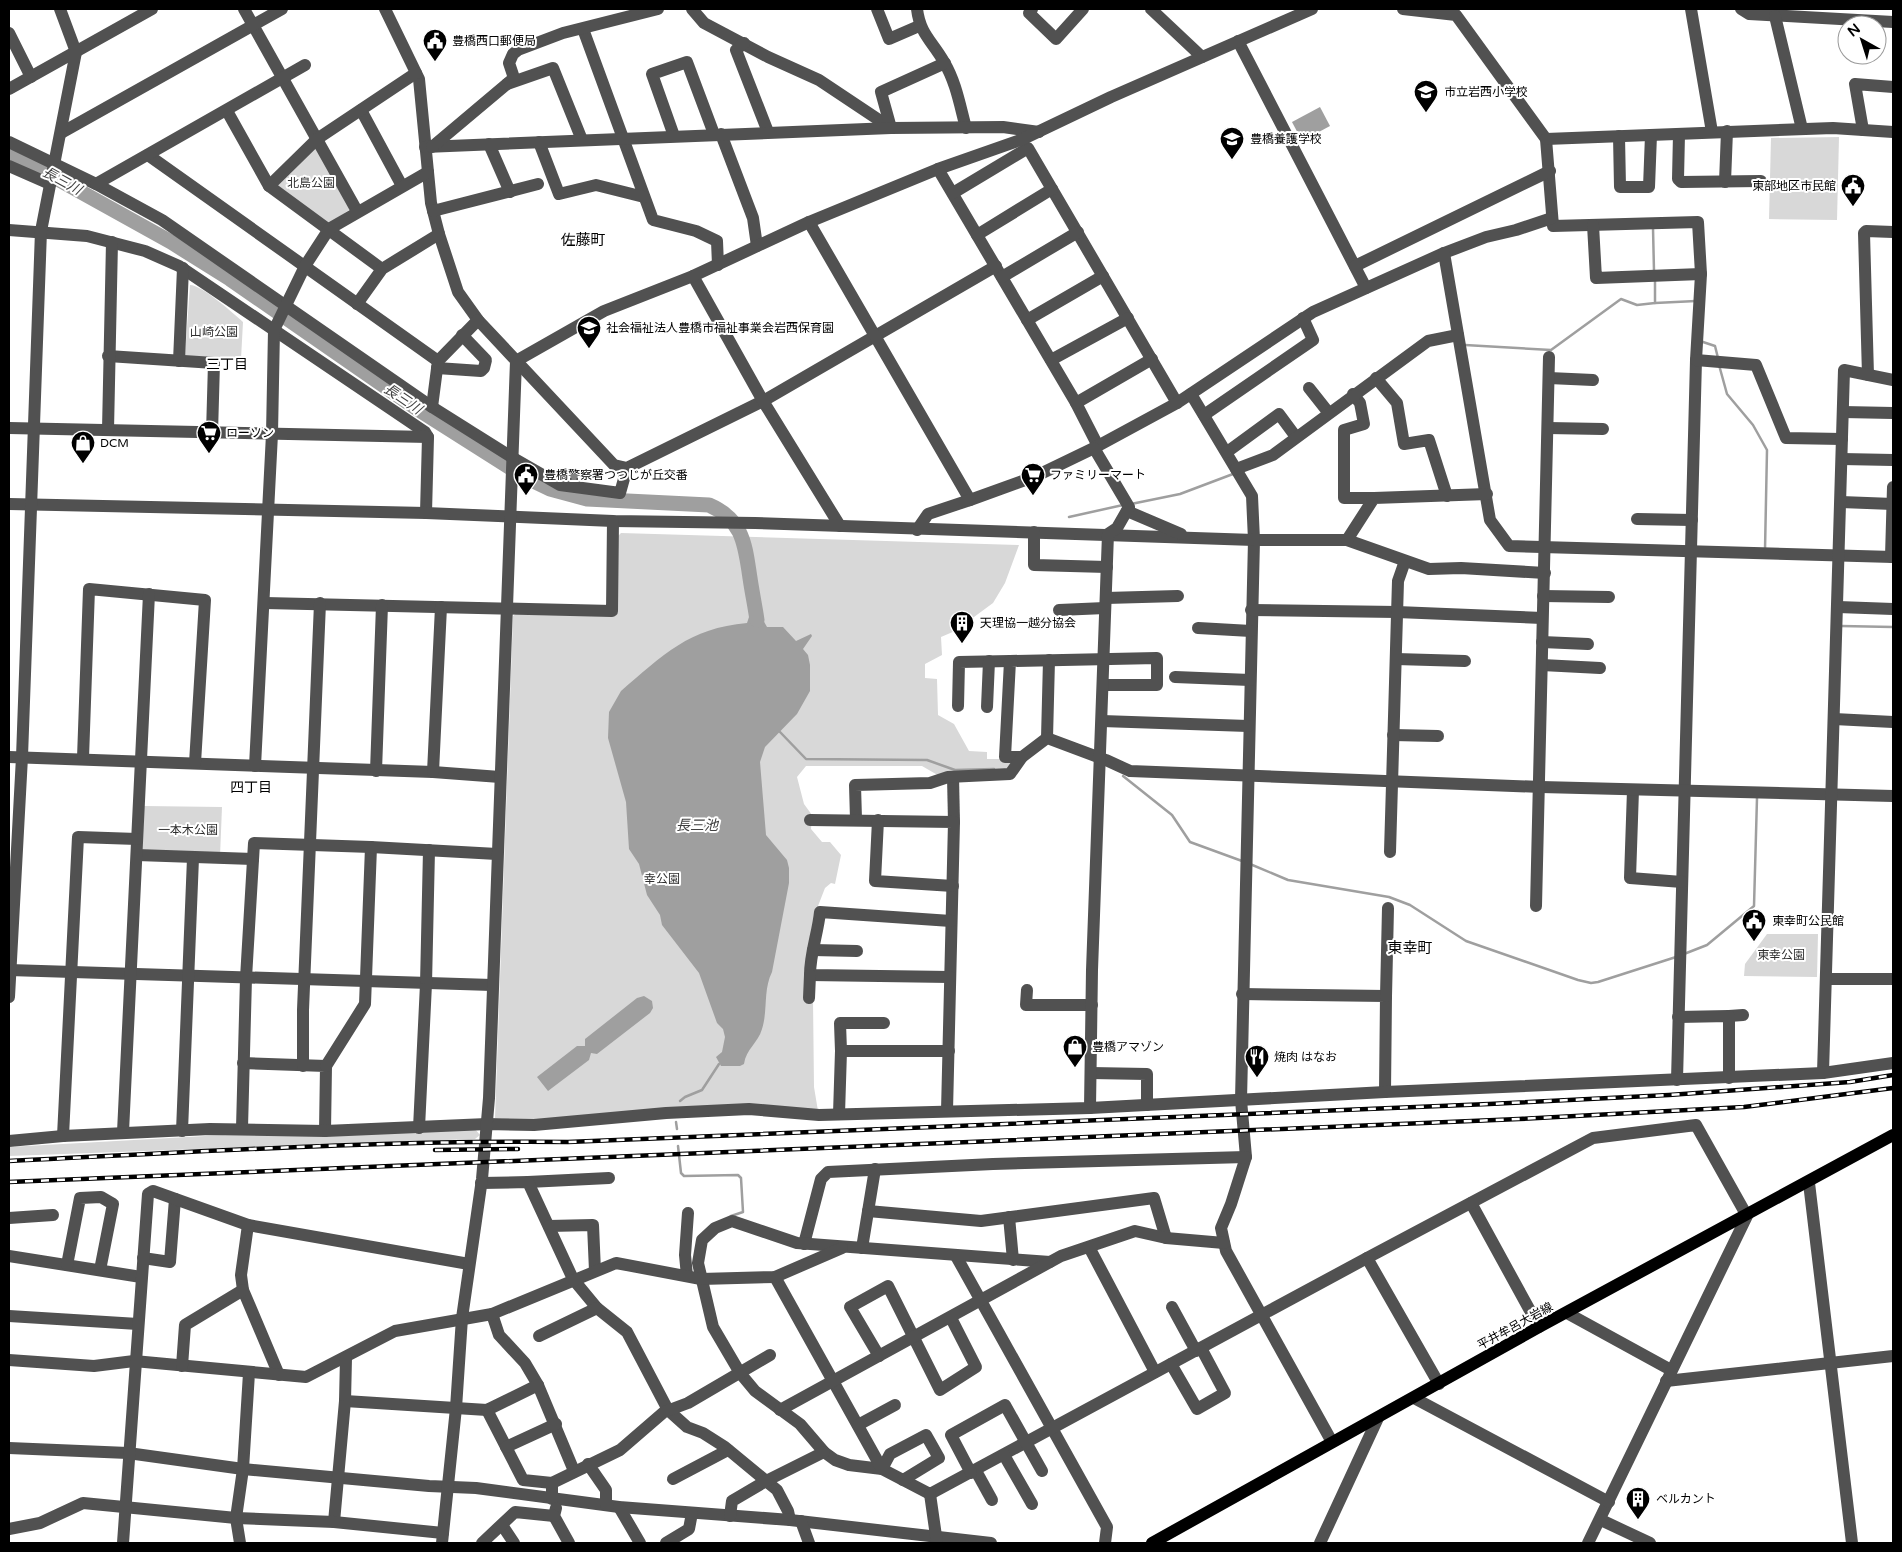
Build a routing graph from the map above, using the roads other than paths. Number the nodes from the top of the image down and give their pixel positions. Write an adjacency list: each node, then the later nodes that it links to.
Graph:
1 (60, 9): 29 (street)
2 (152, 9): 19 (street)
3 (244, 9): 23 (street)
4 (282, 9): 23 (street)
5 (385, 9): 33 (street)
6 (658, 9): 17 (street)
7 (692, 9): 28 (street)
8 (877, 9): 24 (street)
9 (917, 9): 24 (street)
10 (1032, 9): 11 (street)
11 (1083, 9)
12 (1151, 9): 30 (street)
13 (1312, 9): 27 (street)
14 (1403, 9): 18 (street)
15 (1692, 9): 48 (street)
16 (1741, 9): 21 (street)
17 (623, 12): 25 (street)
18 (1457, 12): 58 (street)
19 (134, 13): 29 (street)
20 (1801, 13): 21 (street); 22 (street)
21 (1775, 16): 43 (street)
22 (1893, 22)
23 (253, 24): 35 (street); 50 (street)
24 (919, 26): 31 (street)
25 (583, 29): 36 (street); 57 (street)
26 (9, 33): 34 (street)
27 (1238, 41): 30 (street); 99 (street)
28 (744, 43): 41 (street); 46 (street)
29 (76, 52): 34 (street); 50 (street)
30 (1202, 57): 47 (street)
31 (945, 63): 41 (street); 42 (street)
32 (305, 65): 35 (street)
33 (416, 73): 39 (street); 63 (street)
34 (31, 77): 38 (street)
35 (282, 79): 40 (street); 56 (street)
36 (507, 84): 59 (street); 63 (street)
37 (1893, 87): 44 (street)
38 (9, 89)
39 (361, 110): 56 (street); 76 (street)
40 (227, 111): 64 (street); 75 (street)
41 (891, 128): 42 (street); 46 (street)
42 (966, 128): 47 (street)
43 (1802, 129): 44 (street); 45 (street)
44 (1863, 130): 49 (street)
45 (1727, 131): 48 (street); 71 (street)
46 (768, 132): 51 (street)
47 (1039, 132): 67 (street)
48 (1712, 132): 52 (street)
49 (1893, 132)
50 (61, 133): 65 (street)
51 (718, 134): 54 (street); 54 (street); 95 (street)
52 (1679, 134): 53 (street); 71 (street)
53 (1651, 135): 55 (street); 55 (street)
54 (674, 136): 57 (street)
55 (1619, 136): 58 (street)
56 (317, 138): 75 (street); 81 (street)
57 (623, 138): 59 (street); 80 (street)
58 (1546, 139): 68 (street)
59 (582, 140): 61 (street)
60 (9, 142): 65 (street)
61 (540, 142): 62 (street); 80 (street)
62 (489, 144): 63 (street); 78 (street)
63 (429, 147): 69 (street)
64 (148, 155): 73 (street); 98 (street)
65 (55, 164): 72 (street); 73 (street)
66 (9, 166): 72 (street)
67 (938, 169): 79 (street); 84 (street)
68 (1550, 171): 83 (street); 99 (street)
69 (428, 172): 76 (street); 82 (street)
70 (1761, 181): 71 (street)
71 (1725, 182)
72 (50, 184): 88 (street)
73 (96, 184): 108 (street)
74 (538, 184): 78 (street)
75 (269, 186): 86 (street)
76 (402, 186): 81 (street)
77 (1052, 189): 79 (street); 89 (street); 93 (street)
78 (510, 192): 82 (street)
79 (953, 193): 93 (street)
80 (644, 197): 97 (street)
81 (358, 211): 86 (street)
82 (433, 211): 92 (street)
83 (1552, 218): 85 (street); 96 (street)
84 (809, 222): 95 (street); 116 (street)
85 (1593, 224): 103 (street); 103 (street)
86 (329, 228): 98 (street); 101 (street)
87 (9, 230): 88 (street)
88 (41, 231): 91 (street); 94 (street); 143 (street)
89 (1078, 232): 102 (street); 105 (street)
90 (1893, 232): 125 (street)
91 (9, 234)
92 (438, 234): 101 (street); 111 (street)
93 (977, 234): 102 (street)
94 (112, 242): 100 (street); 117 (street)
95 (757, 246): 97 (street)
96 (1444, 253): 106 (street); 115 (street)
97 (718, 265): 104 (street)
98 (305, 266): 107 (street); 108 (street)
99 (1355, 266): 106 (street)
100 (183, 268): 113 (street); 123 (street)
101 (382, 269): 107 (street)
102 (999, 271): 112 (street); 116 (street)
103 (1700, 274): 122 (street)
104 (693, 276): 120 (street); 133 (street)
105 (1103, 276): 109 (street); 112 (street)
106 (1366, 288): 110 (street)
107 (357, 304): 124 (street)
108 (286, 306): 113 (street); 136 (street)
109 (1128, 318): 119 (street); 121 (street)
110 (1303, 318): 131 (street); 140 (street)
111 (478, 320): 114 (street); 120 (street)
112 (1027, 320): 121 (street)
113 (274, 330): 147 (street); 148 (street)
114 (462, 335): 124 (street); 124 (street)
115 (1458, 335): 126 (street); 159 (street)
116 (876, 337): 133 (street); 162 (street)
117 (108, 356): 123 (street); 145 (street)
118 (1549, 356): 127 (street)
119 (1152, 359): 134 (street); 135 (street)
120 (516, 360): 153 (street); 156 (street)
121 (1051, 360): 134 (street)
122 (1696, 360): 150 (street); 172 (street)
123 (178, 361): 146 (street)
124 (437, 364): 136 (street)
125 (1868, 375): 129 (street); 138 (street)
126 (1376, 378): 132 (street); 160 (street)
127 (1549, 378): 128 (street); 142 (street)
128 (1593, 380)
129 (1893, 380)
130 (1309, 388): 137 (street)
131 (1191, 394): 135 (street); 140 (street)
132 (1353, 394): 137 (street); 161 (street)
133 (763, 401): 156 (street); 174 (street)
134 (1076, 403): 151 (street)
135 (1178, 403): 151 (street)
136 (432, 407): 153 (street)
137 (1328, 412): 149 (street)
138 (1843, 412): 139 (street); 150 (street)
139 (1893, 413)
140 (1204, 415): 152 (street)
141 (9, 428): 143 (street)
142 (1548, 428): 144 (street); 181 (street)
143 (32, 429): 145 (street); 165 (street)
144 (1603, 429)
145 (108, 430): 146 (street)
146 (212, 433): 147 (street)
147 (272, 434): 148 (street); 167 (street)
148 (428, 437): 169 (street)
149 (1296, 437): 152 (street); 157 (street)
150 (1842, 439): 154 (street)
151 (1096, 447): 162 (street); 168 (street)
152 (1227, 452): 157 (street)
153 (513, 458): 156 (street); 170 (street)
154 (1842, 459): 155 (street); 163 (street)
155 (1893, 460)
156 (627, 468)
157 (1236, 469): 179 (street)
158 (1893, 487): 166 (street)
159 (1487, 494): 160 (street); 181 (street)
160 (1447, 496): 161 (street)
161 (1374, 498): 180 (street)
162 (970, 500): 175 (street)
163 (1841, 502): 166 (street); 183 (street)
164 (9, 504): 165 (street)
165 (31, 504): 167 (street); 230 (street)
166 (1893, 504): 184 (street)
167 (269, 511): 169 (street); 192 (street)
168 (1127, 511): 177 (street); 178 (street)
169 (426, 513): 170 (street)
170 (510, 517): 173 (street); 198 (street)
171 (1637, 519): 172 (street)
172 (1692, 520): 182 (street)
173 (613, 521): 174 (street); 198 (street)
174 (840, 526): 175 (street)
175 (917, 530): 176 (street)
176 (1034, 532): 177 (street); 186 (street)
177 (1108, 534): 178 (street); 186 (street)
178 (1185, 537): 179 (street)
179 (1254, 540): 180 (street); 201 (street)
180 (1346, 540): 185 (street)
181 (1545, 546): 182 (street); 187 (street)
182 (1691, 551): 183 (street); 245 (street)
183 (1839, 554): 184 (street); 197 (street)
184 (1892, 557)
185 (1405, 561): 187 (street); 202 (street)
186 (1107, 567): 194 (street)
187 (1545, 573): 190 (street)
188 (149, 594): 231 (street); 233 (street); 234 (street)
189 (1178, 596): 194 (street)
190 (1543, 596): 191 (street); 203 (street)
191 (1609, 597)
192 (264, 603): 193 (street); 235 (street)
193 (320, 603): 195 (street); 236 (street)
194 (1106, 603): 200 (street); 208 (street)
195 (382, 605): 196 (street); 237 (street)
196 (441, 607): 198 (street); 238 (street)
197 (1838, 607): 199 (street); 221 (street)
198 (506, 608): 239 (street)
199 (1893, 609)
200 (1059, 610)
201 (1251, 610): 202 (street); 205 (street)
202 (1397, 612): 203 (street); 209 (street)
203 (1542, 618): 206 (street)
204 (1198, 628): 205 (street)
205 (1251, 631): 217 (street)
206 (1542, 642): 207 (street); 214 (street)
207 (1588, 644)
208 (1104, 658): 211 (street); 218 (street); 218 (street)
209 (1396, 659): 213 (street); 225 (street)
210 (1010, 660): 211 (street); 212 (street); 228 (street)
211 (1049, 660): 227 (street)
212 (989, 661): 219 (street); 220 (street)
213 (1465, 661)
214 (1542, 665): 215 (street); 243 (street)
215 (1600, 668)
216 (1175, 677): 217 (street)
217 (1250, 680): 224 (street)
218 (1103, 685): 222 (street)
219 (958, 706)
220 (987, 707)
221 (1834, 719): 223 (street); 246 (street)
222 (1102, 721): 224 (street); 232 (street)
223 (1893, 722)
224 (1248, 726): 241 (street)
225 (1393, 735): 226 (street); 242 (street)
226 (1438, 736)
227 (1047, 738): 228 (street); 232 (street)
228 (1022, 756): 240 (street)
229 (9, 757): 230 (street)
230 (22, 757): 231 (street); 268 (street)
231 (83, 758): 233 (street)
232 (1100, 758): 241 (street); 286 (street)
233 (139, 761): 234 (street); 252 (street)
234 (195, 764): 235 (street)
235 (255, 766): 236 (street)
236 (314, 769): 237 (street); 253 (street)
237 (376, 771): 238 (street)
238 (433, 772): 239 (street)
239 (500, 777): 257 (street)
240 (953, 777): 248 (street); 251 (street)
241 (1247, 777): 242 (street); 282 (street)
242 (1392, 782): 243 (street); 256 (street)
243 (1541, 787): 244 (street); 263 (street)
244 (1633, 790): 245 (street); 261 (street)
245 (1684, 792): 246 (street); 261 (street)
246 (1832, 795): 247 (street); 276 (street)
247 (1893, 796)
248 (856, 819): 249 (street); 250 (street)
249 (810, 820)
250 (878, 820): 251 (street); 262 (street)
251 (954, 822): 262 (street)
252 (137, 839): 258 (street); 269 (street)
253 (312, 844): 254 (street); 260 (street); 275 (street)
254 (371, 847): 255 (street); 278 (street)
255 (429, 850): 257 (street); 279 (street)
256 (1390, 852)
257 (497, 854): 280 (street)
258 (137, 855): 259 (street); 270 (street)
259 (193, 858): 260 (street); 272 (street)
260 (253, 860): 274 (street)
261 (1682, 882): 289 (street)
262 (953, 886): 265 (street)
263 (1536, 906)
264 (1388, 908): 283 (street)
265 (951, 922): 266 (street); 273 (street)
266 (813, 950): 267 (street); 271 (street)
267 (857, 951)
268 (10, 970): 269 (street); 284 (street)
269 (72, 971): 270 (street); 313 (street)
270 (130, 973): 272 (street); 312 (street)
271 (810, 975): 273 (street); 285 (street)
272 (188, 977): 274 (street); 311 (street)
273 (950, 977): 292 (street)
274 (246, 978): 275 (street); 293 (street)
275 (305, 979): 278 (street); 295 (street)
276 (1826, 979): 277 (street); 298 (street)
277 (1893, 979)
278 (365, 982): 279 (street); 296 (street)
279 (426, 984): 280 (street); 309 (street)
280 (492, 985): 307 (street)
281 (1027, 990): 286 (street)
282 (1242, 994): 283 (street); 302 (street)
283 (1386, 996): 301 (street)
284 (9, 997)
285 (809, 998)
286 (1092, 1005): 297 (street)
287 (1743, 1015): 288 (street)
288 (1729, 1016): 289 (street); 299 (street)
289 (1678, 1017): 300 (street)
290 (884, 1022): 291 (street)
291 (841, 1050): 292 (street); 306 (street)
292 (949, 1051): 305 (street)
293 (243, 1062): 295 (street); 308 (street)
294 (1893, 1063): 298 (street)
295 (303, 1066): 296 (street)
296 (326, 1066): 310 (street)
297 (1091, 1073): 303 (street); 304 (street)
298 (1823, 1073): 299 (street)
299 (1729, 1078): 300 (street)
300 (1677, 1080): 301 (street)
301 (1385, 1092): 302 (street)
302 (1240, 1100): 303 (street); 316 (street)
303 (1147, 1105): 304 (street)
304 (1090, 1108): 305 (street)
305 (948, 1111): 306 (street)
306 (839, 1114): 307 (street)
307 (487, 1124): 309 (street); 320 (street)
308 (242, 1128): 310 (street); 311 (street)
309 (418, 1128): 310 (street)
310 (324, 1130)
311 (182, 1131): 312 (street)
312 (123, 1132): 313 (street)
313 (63, 1136): 315 (street)
314 (1893, 1136): 321 (main road, 平井牟呂大岩線)
315 (9, 1141)
316 (1246, 1157): 317 (street); 333 (street)
317 (875, 1169): 324 (street); 334 (street)
318 (609, 1178): 319 (street)
319 (528, 1182): 320 (street); 331 (street)
320 (481, 1183): 344 (street)
321 (1809, 1183): 327 (main road, 平井牟呂大岩線); 373 (street)
322 (175, 1199): 330 (street); 340 (street); 340 (street)
323 (1471, 1203): 327 (street); 341 (street); 363 (street)
324 (868, 1210): 329 (street); 337 (street)
325 (688, 1213): 350 (street)
326 (53, 1215): 328 (street)
327 (1747, 1216): 356 (main road, 平井牟呂大岩線); 380 (street)
328 (9, 1218)
329 (1009, 1218): 332 (street); 342 (street)
330 (248, 1225): 344 (street); 352 (street)
331 (549, 1226): 347 (street); 351 (street)
332 (1166, 1238): 333 (street); 335 (street)
333 (1224, 1243): 358 (street)
334 (804, 1244): 336 (street); 350 (street)
335 (1089, 1247): 343 (street); 376 (street)
336 (842, 1248): 337 (street); 349 (street)
337 (862, 1248): 339 (street)
338 (9, 1256): 345 (street)
339 (956, 1256): 342 (street); 353 (street)
340 (143, 1258): 348 (street)
341 (1367, 1258): 358 (street); 382 (street)
342 (1013, 1260): 343 (street)
343 (1050, 1262): 353 (street)
344 (469, 1264): 360 (street)
345 (68, 1265): 346 (street); 346 (street)
346 (100, 1270): 348 (street)
347 (595, 1271): 350 (street); 351 (street)
348 (140, 1277): 362 (street)
349 (775, 1277): 350 (street); 381 (street)
350 (695, 1278): 378 (street)
351 (573, 1279): 355 (street); 357 (street)
352 (243, 1290): 375 (street); 379 (street)
353 (982, 1300): 361 (street); 394 (street)
354 (1172, 1307): 366 (street)
355 (597, 1308): 364 (street); 389 (street)
356 (1567, 1313): 363 (main road, 平井牟呂大岩線); 380 (street)
357 (492, 1314): 360 (street); 383 (street)
358 (1260, 1315): 366 (street); 395 (street)
359 (9, 1316): 362 (street)
360 (462, 1318): 370 (street); 387 (street)
361 (950, 1318): 365 (street); 365 (street)
362 (138, 1324): 372 (street)
363 (1539, 1327): 382 (main road, 平井牟呂大岩線)
364 (539, 1336)
365 (913, 1338): 368 (street); 368 (street)
366 (1198, 1350): 374 (street); 374 (street)
367 (770, 1355): 378 (street)
368 (878, 1356): 381 (street)
369 (1893, 1356): 373 (street)
370 (346, 1358): 379 (street); 385 (street)
371 (9, 1360): 372 (street)
372 (134, 1361): 375 (street); 401 (street)
373 (1831, 1363): 380 (street); 448 (street)
374 (1171, 1364): 376 (street)
375 (182, 1366): 377 (street)
376 (1155, 1372): 394 (street)
377 (249, 1373): 379 (street); 404 (street)
378 (740, 1373): 389 (street); 390 (street)
379 (279, 1375)
380 (1669, 1376): 418 (street)
381 (834, 1380): 390 (street); 393 (street)
382 (1439, 1384): 384 (main road, 平井牟呂大岩線)
383 (538, 1385): 388 (street); 392 (street)
384 (1414, 1398): 391 (main road, 平井牟呂大岩線); 418 (street)
385 (345, 1401): 387 (street); 409 (street)
386 (895, 1406): 393 (street)
387 (456, 1408): 388 (street); 414 (street)
388 (487, 1410): 397 (street)
389 (668, 1410): 399 (street); 403 (street)
390 (780, 1410): 400 (street)
391 (1378, 1418): 395 (main road, 平井牟呂大岩線); 445 (street)
392 (556, 1424): 397 (street); 406 (street)
393 (858, 1425): 405 (street)
394 (1052, 1429): 396 (street); 443 (street)
395 (1332, 1442): 444 (main road, 平井牟呂大岩線)
396 (1026, 1443): 402 (street); 407 (street); 408 (street)
397 (506, 1447): 413 (street)
398 (9, 1448): 401 (street)
399 (728, 1450): 410 (street); 412 (street)
400 (824, 1452): 405 (street); 412 (street)
401 (128, 1454): 404 (street); 421 (street)
402 (1004, 1455): 408 (street); 419 (street)
403 (588, 1464): 406 (street); 420 (street)
404 (242, 1469): 409 (street); 426 (street)
405 (882, 1469): 411 (street); 411 (street)
406 (574, 1471): 413 (street)
407 (1042, 1471)
408 (973, 1472): 415 (street); 417 (street)
409 (338, 1477): 414 (street); 429 (street)
410 (673, 1479)
411 (903, 1480): 415 (street)
412 (766, 1481): 425 (street); 427 (street)
413 (552, 1483): 416 (street)
414 (446, 1487): 416 (street); 432 (street)
415 (930, 1494): 433 (street)
416 (555, 1499): 420 (street); 424 (street)
417 (992, 1500)
418 (1609, 1502): 428 (street)
419 (1032, 1504)
420 (606, 1505): 422 (street)
421 (125, 1506): 426 (street); 431 (street); 434 (street)
422 (619, 1508): 423 (street); 439 (street)
423 (692, 1513): 425 (street); 440 (street)
424 (554, 1516): 430 (street); 438 (street)
425 (730, 1516): 427 (street)
426 (236, 1518): 429 (street); 435 (street)
427 (796, 1520): 433 (street); 441 (street)
428 (1600, 1520): 446 (street); 447 (street)
429 (334, 1522): 432 (street)
430 (502, 1525): 436 (street); 437 (street)
431 (9, 1529)
432 (442, 1538)
433 (937, 1540): 442 (street)
434 (123, 1543)
435 (240, 1543)
436 (482, 1543)
437 (514, 1543)
438 (569, 1543)
439 (640, 1543)
440 (666, 1543)
441 (809, 1543)
442 (991, 1543)
443 (1105, 1543)
444 (1152, 1543)
445 (1320, 1543)
446 (1588, 1543)
447 (1650, 1543)
448 (1852, 1543)

